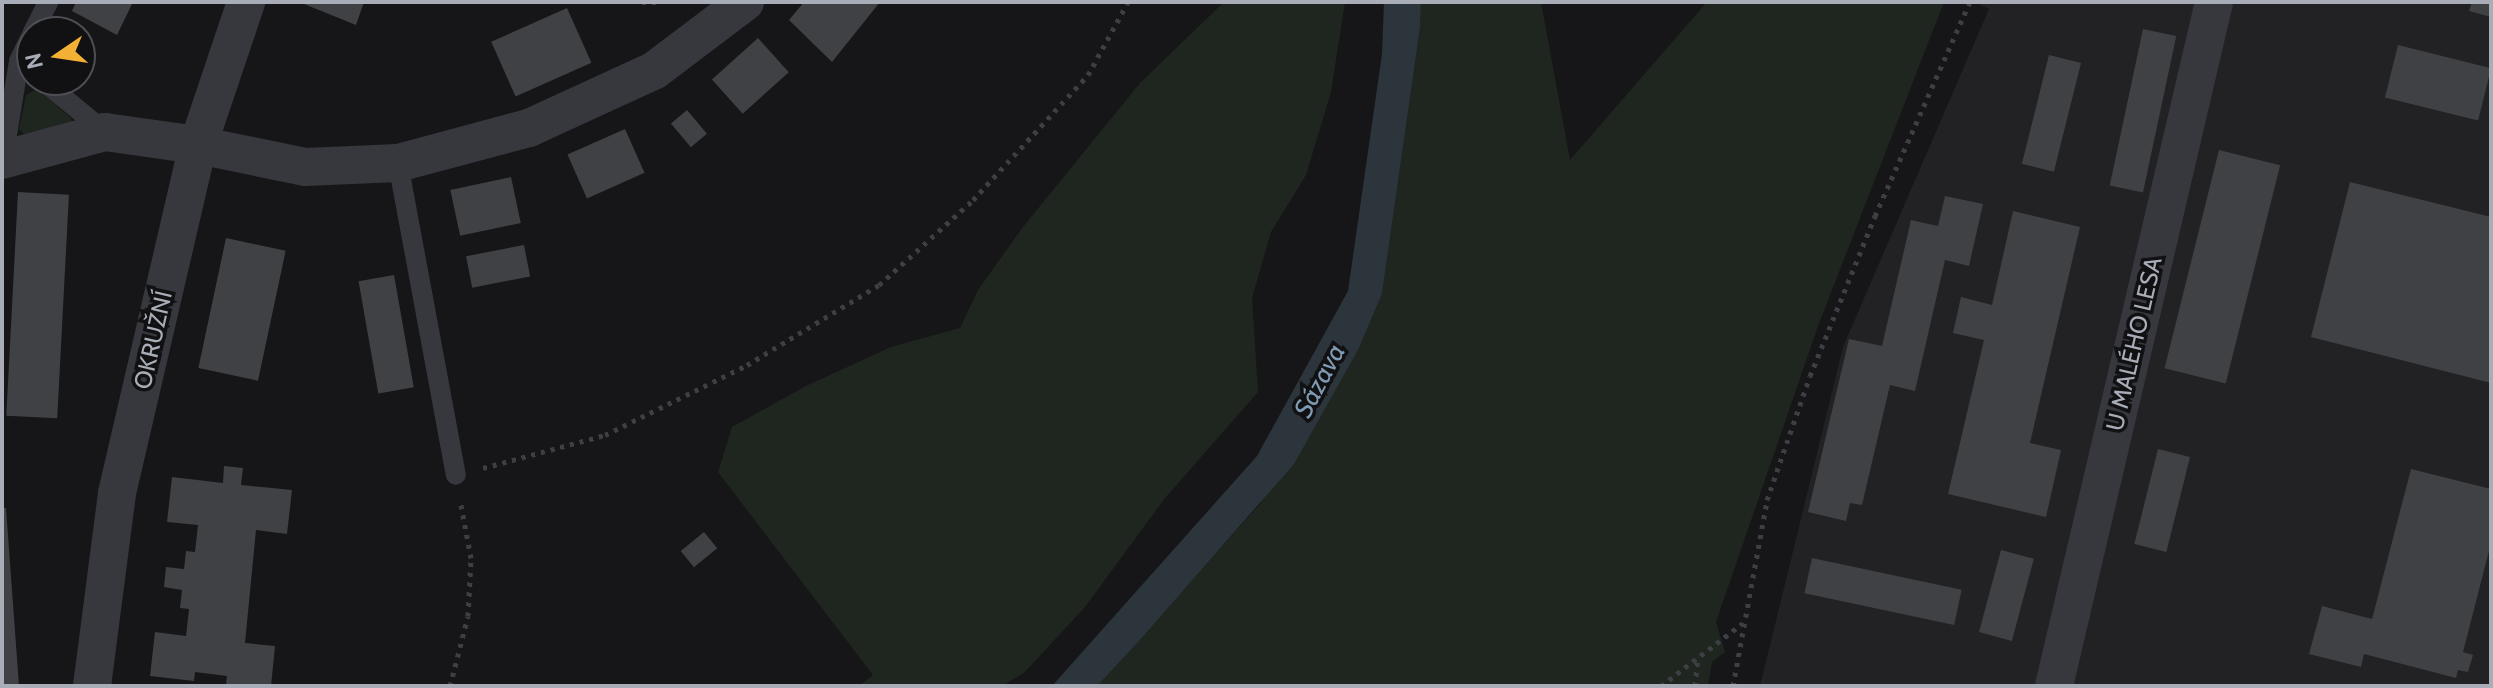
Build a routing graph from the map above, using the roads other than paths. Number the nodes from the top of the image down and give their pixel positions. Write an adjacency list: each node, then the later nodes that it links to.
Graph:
1 (246, 2): 7 (street, OKRUŽNÍ)
2 (745, 2): 9 (street)
3 (2214, 2): 12 (street, U MALÉHO LESA)
4 (18, 96): 8 (lane)
5 (61, 96): 6 (lane)
6 (105, 132): 7 (street); 8 (street)
7 (198, 145): 9 (street); 11 (street, OKRUŽNÍ)
8 (2, 159)
9 (398, 163): 10 (lane)
10 (456, 475)
11 (92, 686)
12 (2054, 686)

